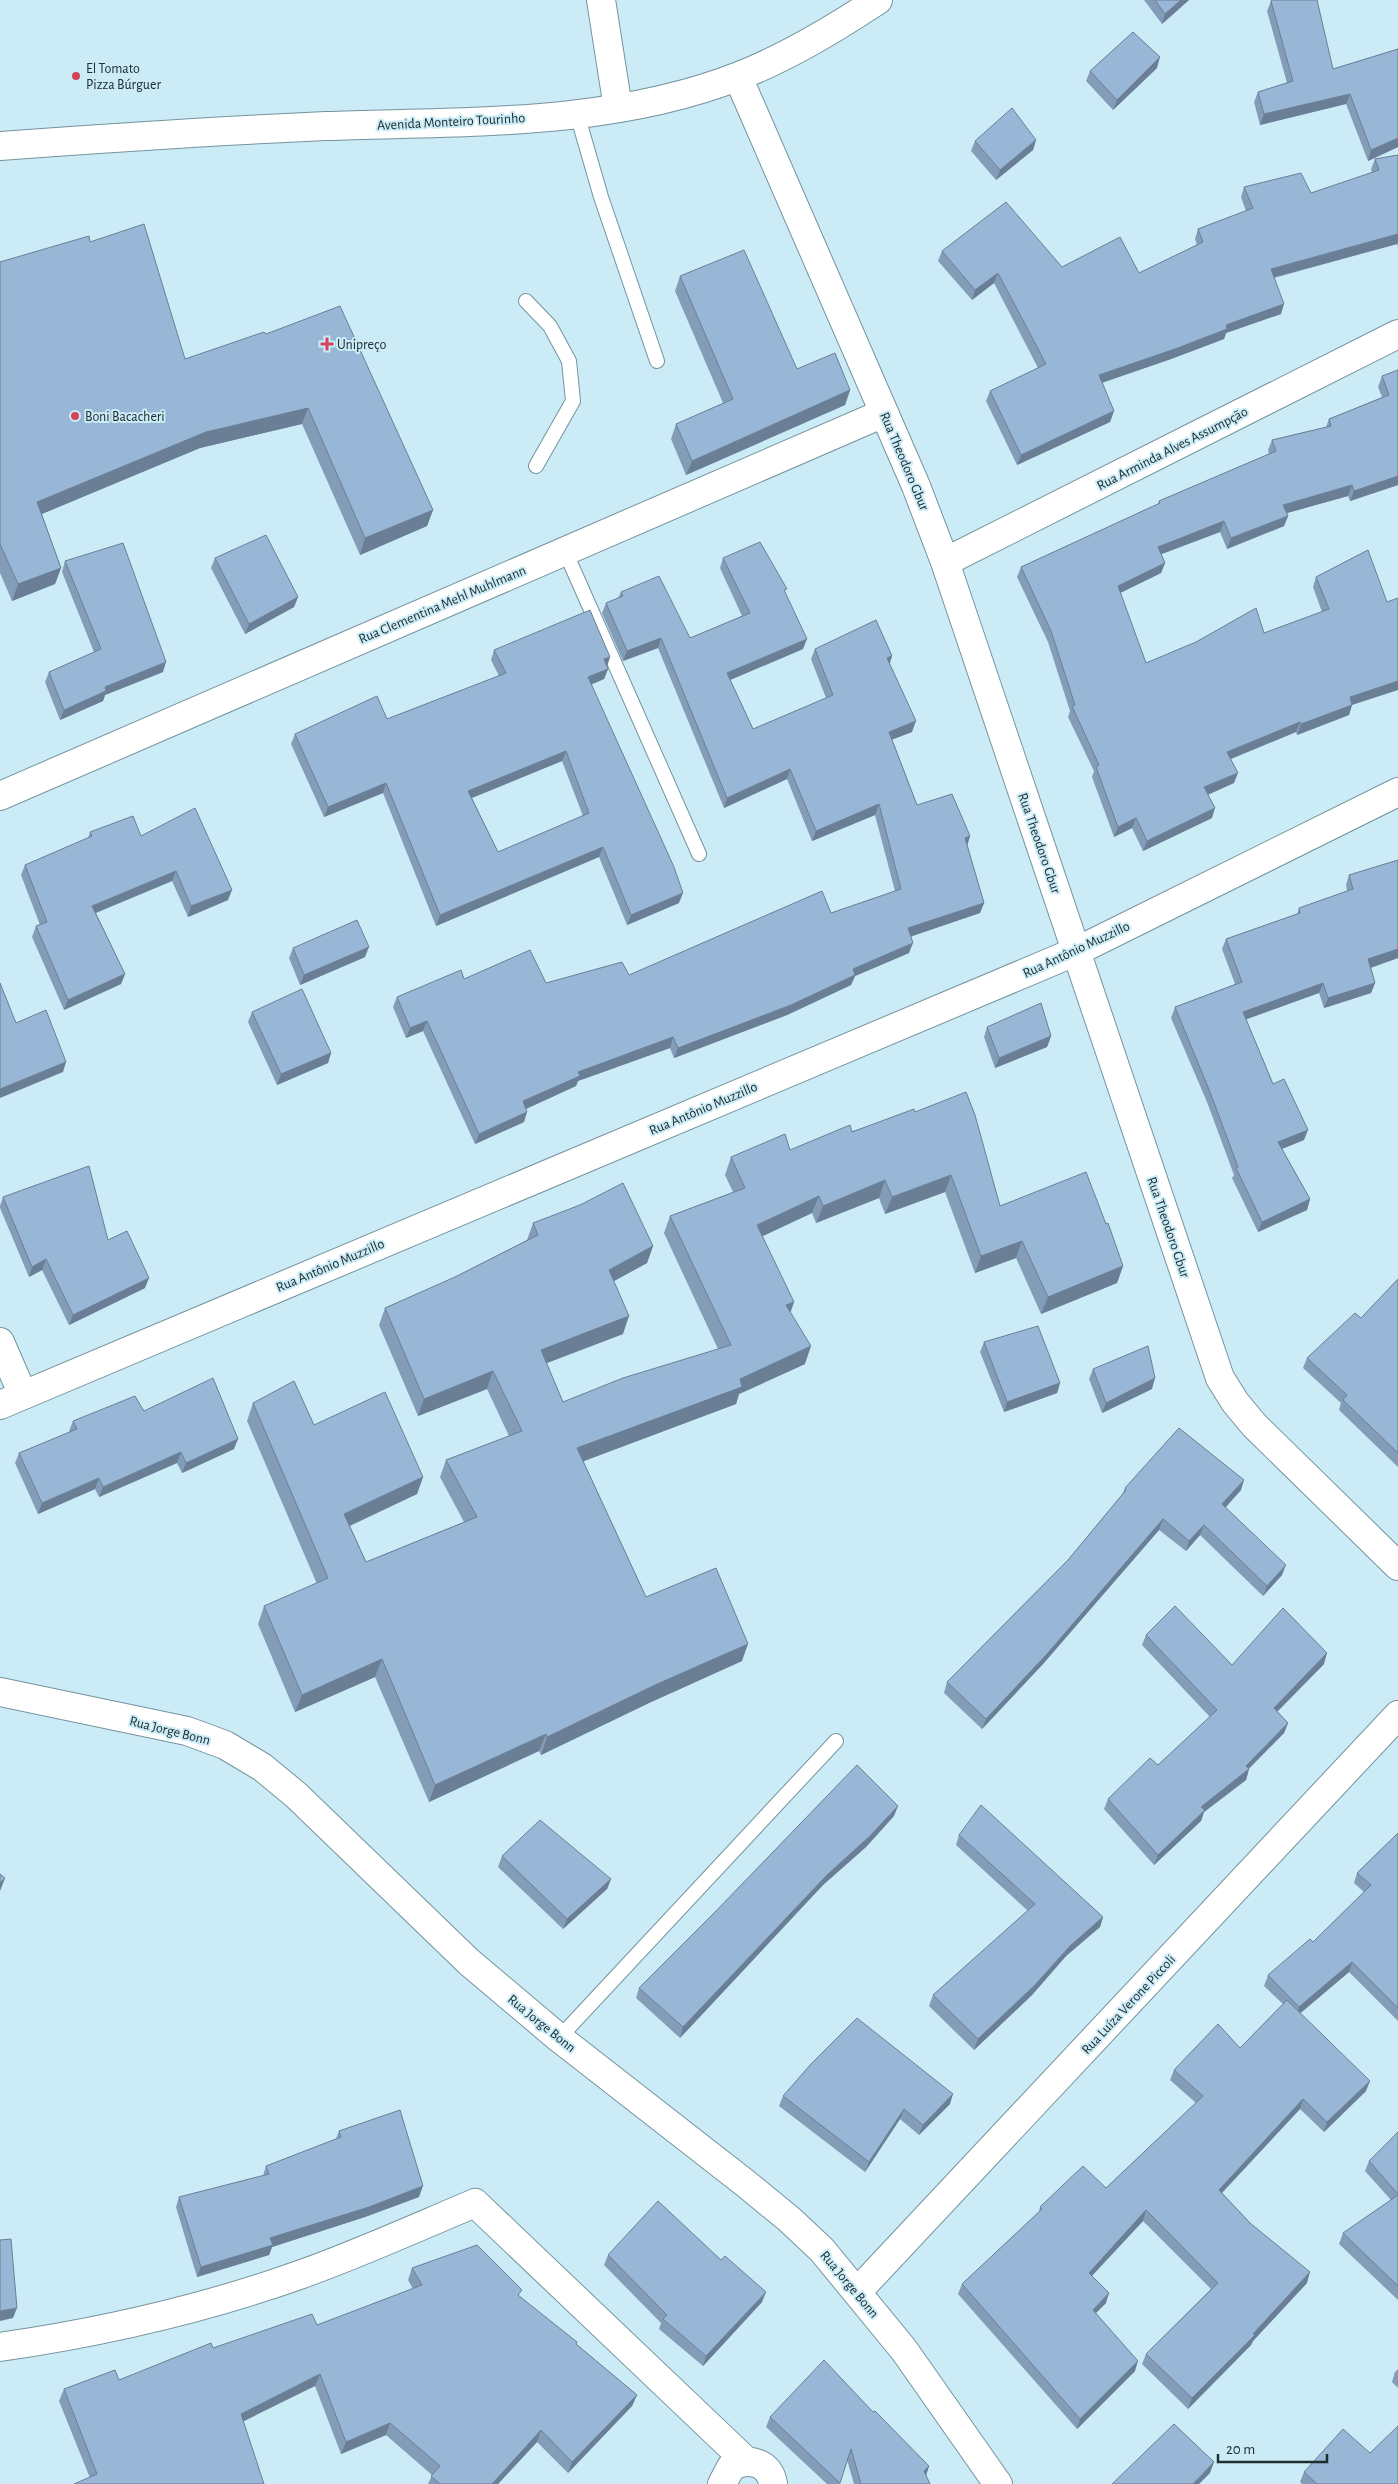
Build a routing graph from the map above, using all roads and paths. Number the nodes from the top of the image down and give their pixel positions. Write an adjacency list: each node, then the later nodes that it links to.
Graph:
1 (601, 0): 4 (street)
2 (878, 0): 3 (street, Avenida Monteiro Tourinho)
3 (738, 77): 4 (street, Avenida Monteiro Tourinho); 10 (street, Rua Theodoro Gbur)
4 (618, 108): 5 (street, Avenida Monteiro Tourinho)
5 (577, 114): 6 (street, Avenida Monteiro Tourinho); 9 (lane)
6 (0, 146)
7 (526, 301): 11 (lane)
8 (1398, 334): 13 (street, Rua Arminda Alves Assumpção)
9 (657, 361)
10 (884, 413): 12 (street, Rua Clementina Mehl Muhlmann); 13 (street, Rua Theodoro Gbur)
11 (536, 466)
12 (565, 551): 15 (street, Rua Clementina Mehl Muhlmann); 16 (lane)
13 (945, 562): 17 (street, Rua Theodoro Gbur)
14 (1398, 792): 17 (street, Rua Antônio Muzzillo)
15 (0, 796)
16 (699, 854)
17 (1076, 951): 19 (street, Rua Antônio Muzzillo); 20 (street, Rua Theodoro Gbur)
18 (0, 1342): 19 (street)
19 (12, 1400)
20 (1398, 1566)
21 (0, 1692): 24 (street, Rua Jorge Bonn)
22 (1398, 1715): 25 (street, Rua Luíza Verone Piccoli)
23 (836, 1741): 24 (lane)
24 (559, 2038): 25 (street, Rua Jorge Bonn)
25 (858, 2292): 30 (street, Rua Jorge Bonn)
26 (0, 2347): 27 (street)
27 (746, 2461): 28 (street); 29 (street)
28 (774, 2482)
29 (722, 2484)
30 (998, 2484)

